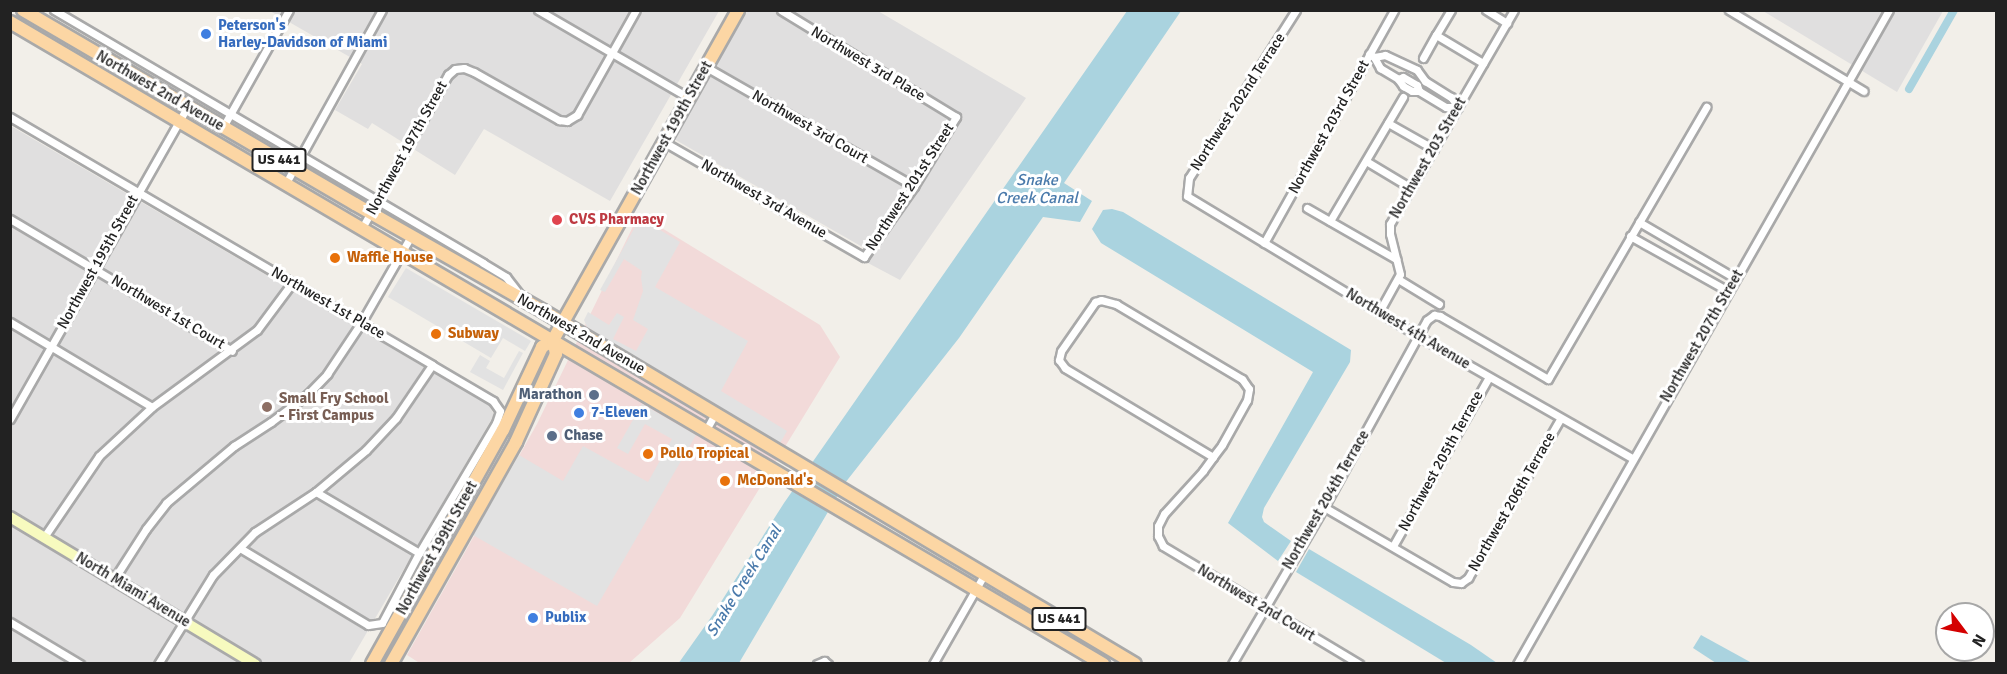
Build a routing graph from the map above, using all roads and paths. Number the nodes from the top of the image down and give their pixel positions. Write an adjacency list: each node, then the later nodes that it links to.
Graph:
1 (23, 10): 30 (main road, Northwest 2nd Avenue / US 441)
2 (54, 10): 33 (street)
3 (289, 10): 33 (street)
4 (382, 10): 41 (street)
5 (538, 10): 19 (street)
6 (636, 10): 19 (street)
7 (738, 10): 23 (main road, Northwest 199th Street)
8 (781, 10): 35 (street, Northwest 3rd Place)
9 (1296, 10): 48 (street, Northwest 202nd Terrace)
10 (1394, 10): 20 (street, Northwest 203rd Street)
11 (1450, 10): 18 (street)
12 (1486, 10): 17 (street)
13 (1514, 10): 17 (street, Northwest 203 Street)
14 (1729, 10): 25 (street)
15 (1889, 10): 25 (street, Northwest 207th Street)
16 (10, 22): 36 (main road, Northwest 2nd Avenue / US 441)
17 (1506, 23): 22 (street, Northwest 203 Street)
18 (1436, 35): 21 (street); 22 (street)
19 (613, 54): 29 (street); 49 (street, Northwest 197th Street)
20 (1372, 56): 24 (street); 26 (street); 59 (street, Northwest 203rd Street)
21 (1423, 58)
22 (1483, 63): 31 (street, Northwest 203 Street)
23 (706, 67): 29 (main road, Northwest 199th Street); 45 (street, Northwest 3rd Court)
24 (1425, 81): 26 (street); 31 (street)
25 (1849, 82): 27 (street); 67 (street, Northwest 207th Street)
26 (1419, 91): 31 (street)
27 (1864, 91)
28 (1403, 97): 37 (street)
29 (689, 98): 39 (main road, Northwest 199th Street)
30 (187, 107): 36 (street, Northwest 195th Street); 38 (main road, Northwest 2nd Avenue / US 441)
31 (1458, 107): 40 (street, Northwest 203 Street)
32 (1706, 107): 54 (street)
33 (231, 114): 38 (street); 41 (street)
34 (10, 117): 47 (street, Northwest 1st Place)
35 (956, 117): 45 (street, Northwest 201st Street)
36 (179, 121): 44 (main road, Northwest 2nd Avenue / US 441); 47 (street, Northwest 195th Street)
37 (1388, 123): 40 (street); 42 (street)
38 (223, 127): 43 (main road, Northwest 2nd Avenue / US 441)
39 (664, 142): 63 (street, Northwest 3rd Avenue); 75 (main road, Northwest 199th Street)
40 (1434, 149): 46 (street, Northwest 203 Street)
41 (300, 155): 43 (street); 49 (street)
42 (1366, 161): 46 (street); 53 (street)
43 (292, 168): 44 (street); 51 (main road, Northwest 2nd Avenue / US 441)
44 (286, 183): 55 (main road, Northwest 2nd Avenue / US 441)
45 (914, 186): 63 (street, Northwest 201st Street)
46 (1411, 188): 64 (street, Northwest 203 Street)
47 (138, 191): 66 (street, Northwest 195th Street); 69 (street, Northwest 1st Place)
48 (1187, 196): 59 (street, Northwest 4th Avenue)
49 (378, 200): 51 (street, Northwest 197th Street); 71 (street)
50 (1306, 208): 53 (street)
51 (371, 213): 55 (street, Northwest 197th Street); 56 (main road, Northwest 2nd Avenue / US 441)
52 (10, 219): 66 (street, Northwest 1st Court)
53 (1330, 221): 64 (street)
54 (1639, 222): 57 (street); 58 (street)
55 (362, 228): 61 (main road, Northwest 2nd Avenue / US 441)
56 (411, 236): 61 (street); 71 (main road, Northwest 2nd Avenue / US 441)
57 (1630, 236): 62 (street); 77 (street, Northwest 204th Terrace)
58 (1665, 237): 60 (street); 62 (street)
59 (1264, 243): 73 (street, Northwest 4th Avenue)
60 (1680, 246): 65 (street); 67 (street)
61 (402, 251): 76 (street); 78 (main road, Northwest 2nd Avenue / US 441)
62 (1657, 251): 65 (street)
63 (864, 257)
64 (1396, 259): 68 (street, Northwest 203 Street)
65 (1673, 260): 70 (street)
66 (96, 269): 79 (street, Northwest 195th Street); 80 (street, Northwest 1st Court)
67 (1735, 278): 70 (street, Northwest 207th Street)
68 (1398, 279): 72 (street); 73 (street)
69 (292, 283): 76 (street, Northwest 1st Place); 80 (street)
70 (1728, 291): 89 (street, Northwest 207th Street)
71 (523, 299): 75 (main road, Northwest 2nd Avenue / US 441)
72 (1439, 304)
73 (1379, 312): 77 (street, Northwest 4th Avenue)
74 (10, 322): 79 (street)
75 (563, 322): 78 (main road, Northwest 199th Street); 84 (main road, Northwest 2nd Avenue / US 441)
76 (361, 323): 81 (street, Northwest 1st Place); 100 (street)
77 (1418, 336): 82 (street, Northwest 4th Avenue); 91 (street, Northwest 204th Terrace)
78 (553, 340): 87 (main road, Northwest 2nd Avenue / US 441); 108 (main road, Northwest 199th Street); 109 (main road, Northwest 199th Street)
79 (51, 346): 83 (street); 85 (street, Northwest 195th Street)
80 (232, 351): 83 (street)
81 (432, 365): 90 (street); 98 (street, Northwest 1st Place)
82 (1489, 377): 86 (street, Northwest 4th Avenue); 96 (street, Northwest 205th Terrace)
83 (152, 407): 94 (street)
84 (715, 414): 87 (street); 93 (main road, Northwest 2nd Avenue / US 441)
85 (10, 419)
86 (1560, 419): 89 (street, Northwest 4th Avenue); 96 (street, Northwest 206th Terrace)
87 (706, 430): 95 (main road, Northwest 2nd Avenue / US 441)
88 (1213, 457): 88 (street); 102 (street, Northwest 2nd Court)
89 (1632, 458): 117 (street, Northwest 207th Street)
90 (316, 492): 97 (street); 98 (street)
91 (1324, 507): 96 (street); 102 (street, Northwest 204th Terrace)
92 (10, 517): 94 (street, North Miami Avenue)
93 (900, 525): 95 (street); 99 (main road, Northwest 2nd Avenue / US 441)
94 (44, 537): 100 (street, North Miami Avenue)
95 (891, 539): 101 (main road, Northwest 2nd Avenue / US 441)
96 (1393, 546)
97 (240, 548): 98 (street); 103 (street)
98 (419, 554)
99 (984, 575): 101 (street); 114 (main road, Northwest 2nd Avenue / US 441)
100 (114, 579): 103 (street, North Miami Avenue)
101 (976, 589): 112 (street); 113 (main road, Northwest 2nd Avenue / US 441)
102 (1264, 608): 115 (street, Northwest 204th Terrace); 116 (street, Northwest 2nd Court)
103 (184, 621): 106 (street); 107 (street, North Miami Avenue)
104 (10, 622): 105 (street)
105 (80, 663)
106 (158, 663)
107 (255, 663)
108 (372, 663)
109 (391, 663)
110 (817, 663): 111 (street)
111 (828, 663)
112 (933, 663)
113 (1103, 663)
114 (1135, 663)
115 (1232, 663)
116 (1359, 663)
117 (1517, 663)

